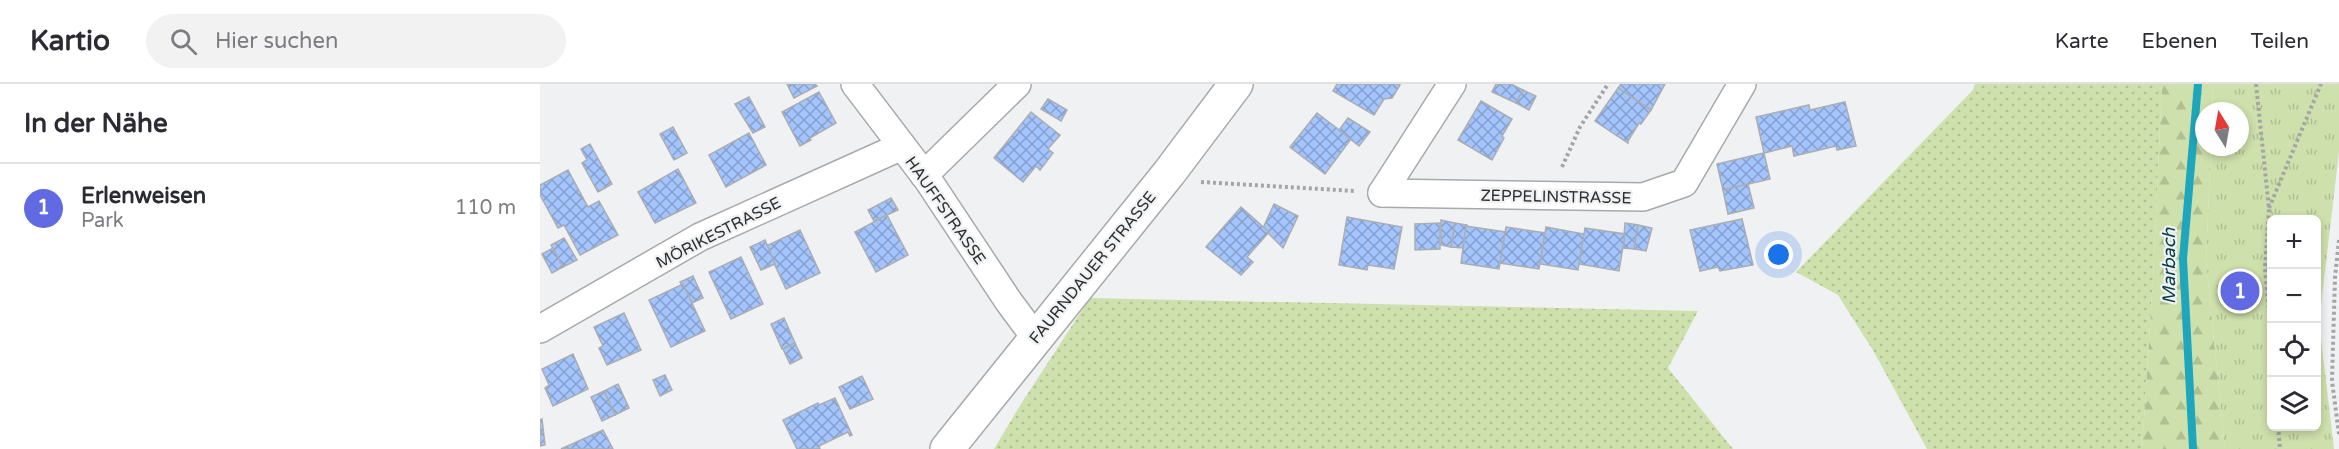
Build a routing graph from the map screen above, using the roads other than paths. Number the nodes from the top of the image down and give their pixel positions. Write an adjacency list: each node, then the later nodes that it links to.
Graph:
1 (855, 84): 6 (street, HAUFFSTRASSE)
2 (1017, 84): 7 (street)
3 (1236, 84): 9 (street, FAURNDAUER STRASSE)
4 (1452, 84): 5 (street, ZEPPELINSTRASSE)
5 (1742, 84)
6 (902, 146): 7 (street, HAUFFSTRASSE); 8 (street, MÖRIKESTRASSE)
7 (924, 175): 9 (street, HAUFFSTRASSE)
8 (540, 329)
9 (1035, 337): 10 (street, FAURNDAUER STRASSE)
10 (947, 449)

